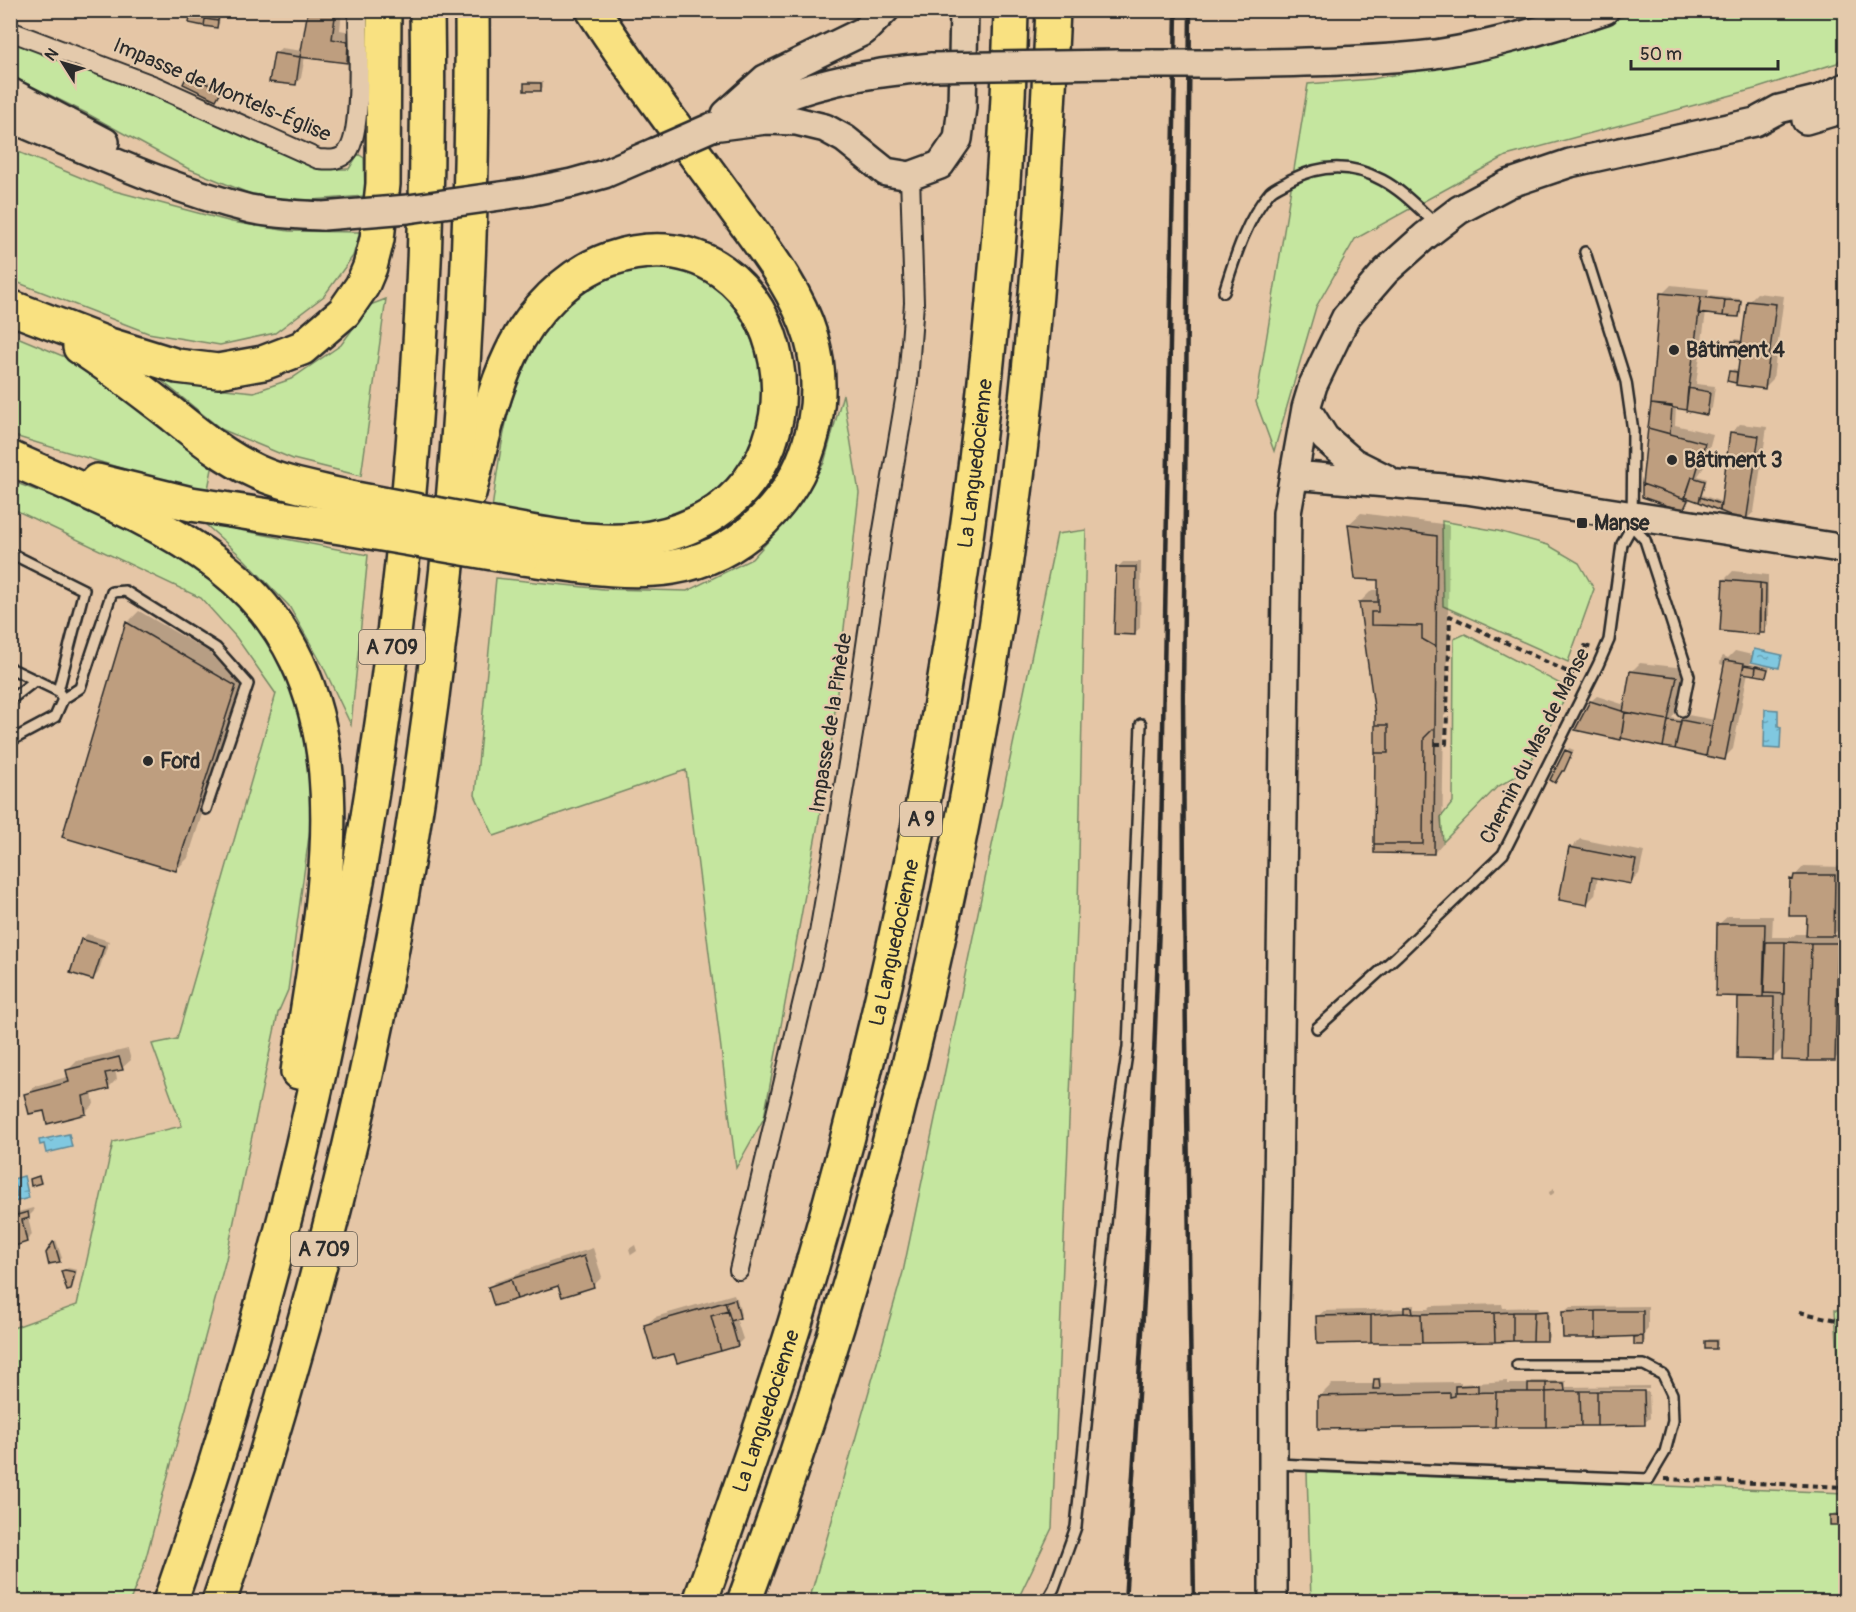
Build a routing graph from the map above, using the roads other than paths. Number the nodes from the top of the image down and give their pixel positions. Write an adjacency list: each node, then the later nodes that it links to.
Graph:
1 (358, 10): 11 (street, Impasse de Montels-Église)
2 (384, 10): 23 (highway)
3 (427, 10): 44 (highway, A 709)
4 (472, 10): 33 (highway, A 709)
5 (592, 10): 30 (highway)
6 (885, 10): 17 (street)
7 (964, 10): 18 (street)
8 (1011, 10): 49 (highway, La Languedocienne / A 9)
9 (1053, 10): 50 (highway, La Languedocienne / A 9)
10 (1605, 10): 17 (street, bridge)
11 (10, 31)
12 (1845, 87): 16 (street)
13 (10, 92): 19 (street)
14 (1845, 108): 16 (street)
15 (10, 118): 19 (street)
16 (1755, 122): 20 (street)
17 (712, 127): 18 (street); 19 (street, bridge)
18 (910, 176): 43 (street, Impasse de la Pinède)
19 (210, 197)
20 (1438, 225): 22 (lane); 24 (street)
21 (1585, 252): 29 (lane)
22 (1224, 292)
23 (16, 309): 28 (highway)
24 (1306, 408): 26 (street); 27 (street)
25 (15, 460): 28 (highway); 44 (highway)
26 (1294, 475): 27 (street); 46 (street)
27 (1396, 483): 29 (street)
28 (348, 513): 30 (highway, bridge)
29 (1632, 520): 31 (street); 38 (lane); 42 (lane, Chemin du Mas de Manse)
30 (524, 544): 33 (highway)
31 (1845, 549)
32 (10, 553): 36 (lane)
33 (444, 593): 48 (highway, A 709)
34 (10, 668): 35 (lane)
35 (36, 680): 36 (lane); 37 (lane)
36 (60, 695): 40 (lane); 41 (lane)
37 (10, 700)
38 (1682, 711)
39 (1141, 724): 51 (lane)
40 (10, 741)
41 (206, 809)
42 (1317, 1028)
43 (739, 1270)
44 (270, 1273): 47 (highway, A 709)
45 (1517, 1365): 46 (lane)
46 (1273, 1464): 52 (street)
47 (170, 1602)
48 (219, 1602)
49 (700, 1602)
50 (744, 1602)
51 (1046, 1602)
52 (1273, 1602)

